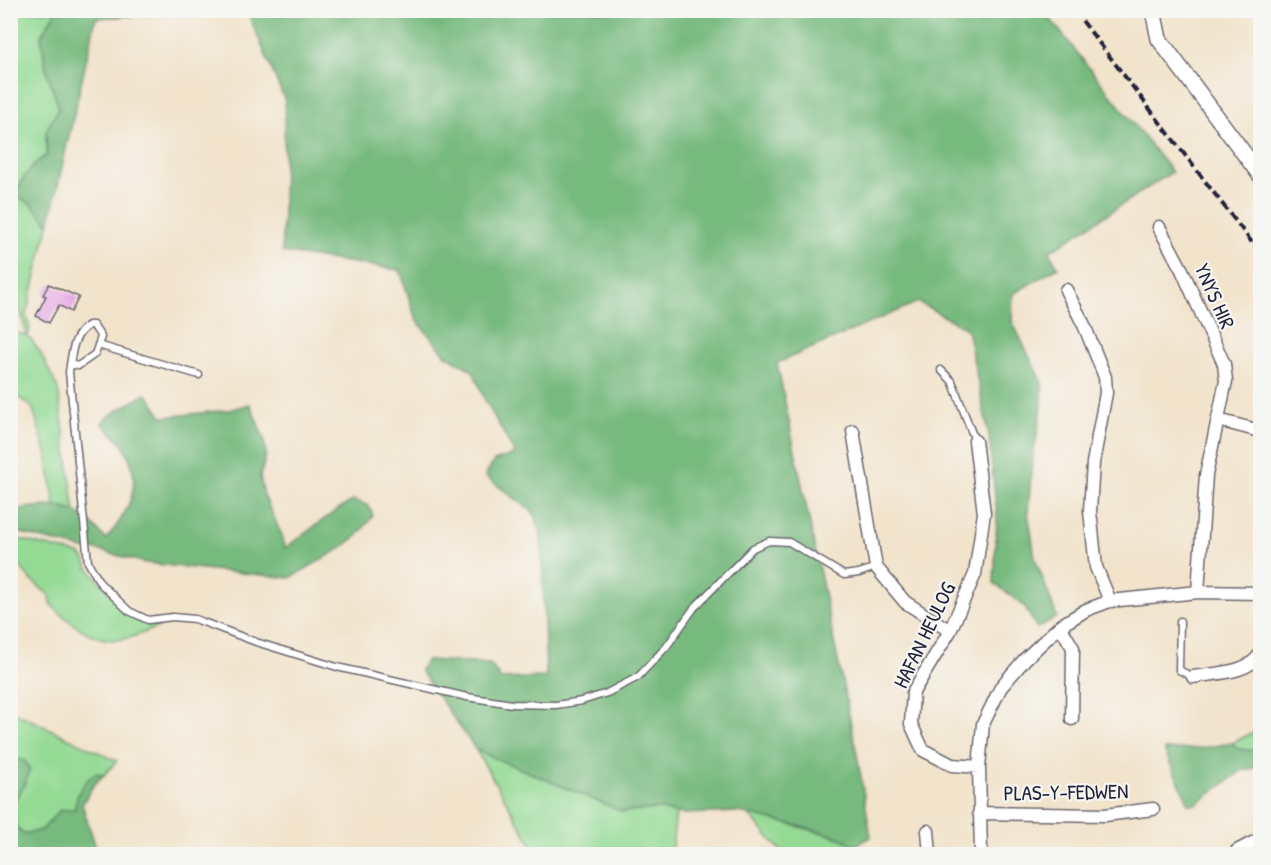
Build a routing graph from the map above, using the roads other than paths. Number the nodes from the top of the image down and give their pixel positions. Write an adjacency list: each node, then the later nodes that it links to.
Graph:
1 (1153, 10): 2 (street)
2 (1260, 175)
3 (1159, 227): 9 (street, YNYS HIR)
4 (1065, 290): 16 (street)
5 (98, 345): 6 (lane); 6 (lane); 8 (lane)
6 (70, 364): 13 (lane)
7 (940, 370): 12 (lane)
8 (199, 375)
9 (1218, 420): 11 (street); 14 (street, YNYS HIR)
10 (853, 431): 13 (street)
11 (1260, 431)
12 (975, 441): 19 (street, HAFAN HEULOG)
13 (876, 567): 19 (street)
14 (1198, 592): 15 (street); 16 (street)
15 (1260, 593)
16 (1110, 601): 18 (street)
17 (1180, 621): 21 (lane)
18 (1060, 626): 22 (street); 23 (street)
19 (950, 631): 23 (street, HAFAN HEULOG)
20 (1260, 654): 21 (street)
21 (1193, 677)
22 (1072, 719)
23 (979, 767): 25 (street)
24 (1153, 809): 25 (street, PLAS-Y-FEDWEN)
25 (979, 813): 30 (street)
26 (928, 831): 29 (street)
27 (1260, 839): 28 (street)
28 (1236, 850)
29 (930, 855)
30 (981, 855)

